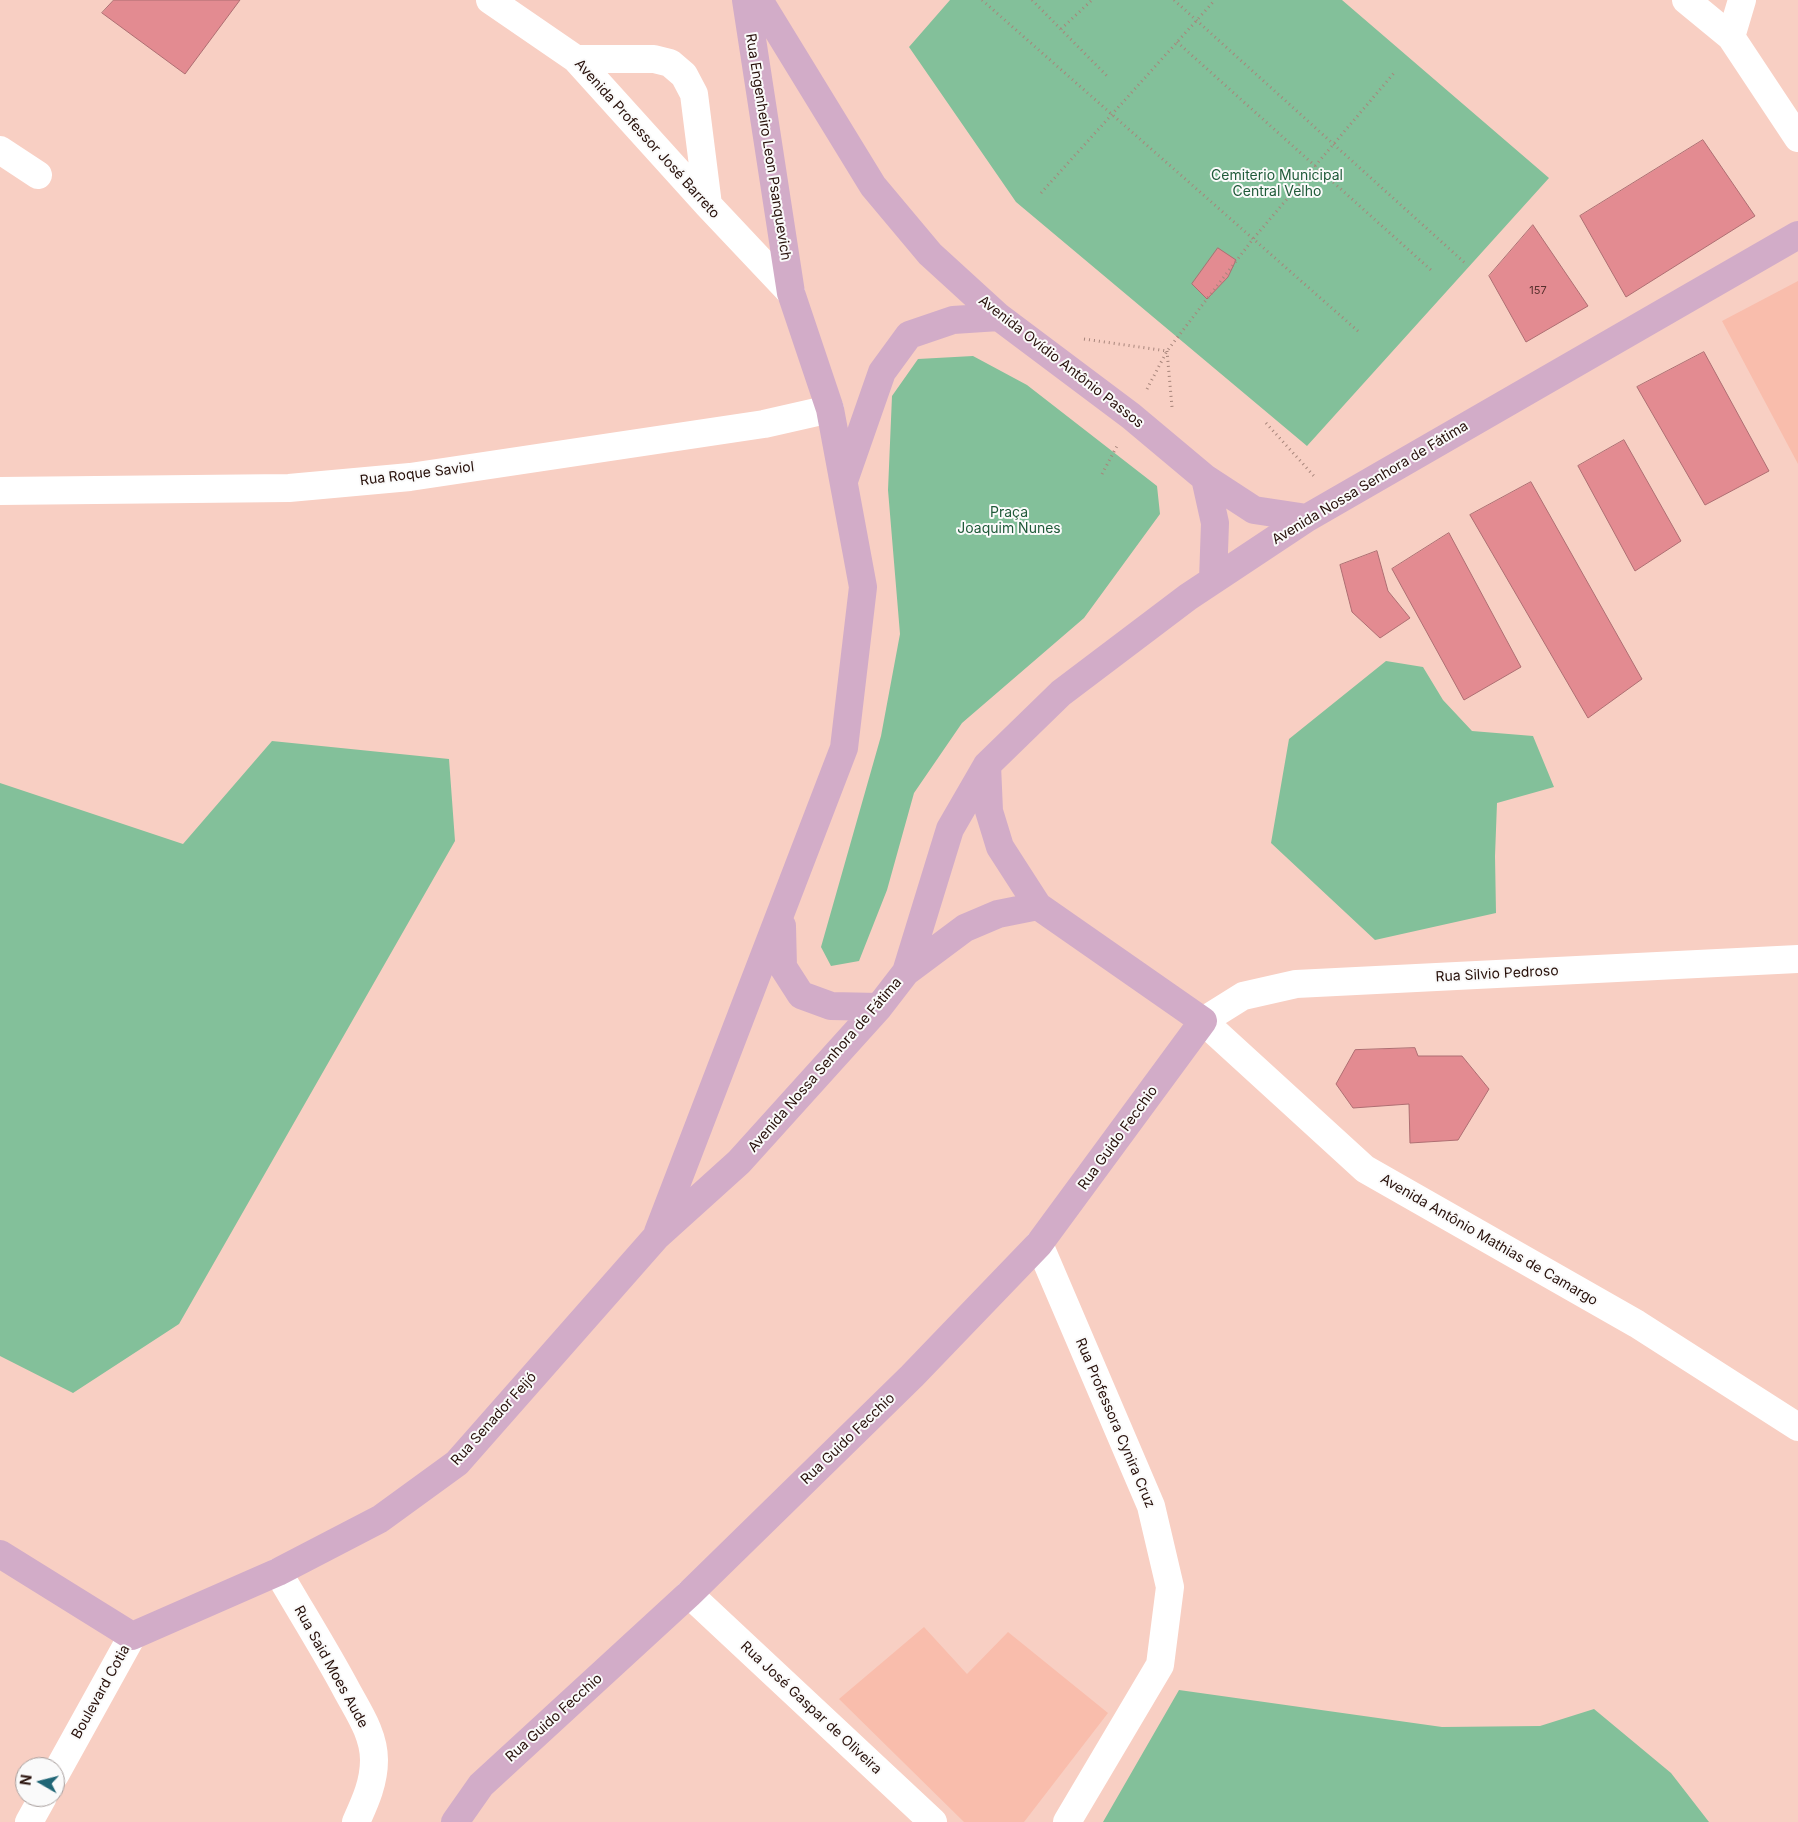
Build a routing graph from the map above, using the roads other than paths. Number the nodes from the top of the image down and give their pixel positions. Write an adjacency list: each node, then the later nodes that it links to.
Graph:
1 (490, 0): 7 (street, Avenida Professor José Barreto)
2 (746, 0): 13 (main road, Rua Engenheiro Leon Psanquevich)
3 (759, 0): 14 (main road, Avenida Ovídio Antônio Passos)
4 (1686, 0): 6 (street)
5 (1742, 0): 6 (street)
6 (1731, 37): 8 (street)
7 (576, 59): 11 (street, Avenida Professor José Barreto); 11 (street)
8 (1798, 138)
9 (0, 150): 10 (street)
10 (38, 175)
11 (708, 205): 13 (street, Avenida Professor José Barreto)
12 (1798, 235): 19 (main road, Avenida Nossa Senhora de Fátima)
13 (791, 293): 15 (main road, Rua Engenheiro Leon Psanquevich)
14 (999, 317): 16 (main road, Avenida Ovídio Antônio Passos); 17 (main road)
15 (830, 409): 17 (main road, Rua Engenheiro Leon Psanquevich); 18 (street, Rua Roque Saviol)
16 (1205, 478): 19 (main road, Avenida Ovídio Antônio Passos); 20 (main road)
17 (844, 480): 23 (main road, Rua Engenheiro Leon Psanquevich)
18 (0, 490)
19 (1307, 518): 20 (main road, Avenida Nossa Senhora de Fátima)
20 (1213, 580): 21 (main road, Avenida Nossa Senhora de Fátima)
21 (987, 765): 22 (main road); 25 (main road, Avenida Nossa Senhora de Fátima)
22 (1038, 906): 25 (main road); 27 (main road)
23 (782, 912): 26 (main road); 28 (main road, Rua Engenheiro Leon Psanquevich)
24 (1798, 959): 27 (street, Rua Silvio Pedroso)
25 (906, 972): 26 (main road, Avenida Nossa Senhora de Fátima)
26 (879, 1007): 28 (main road, Avenida Nossa Senhora de Fátima)
27 (1203, 1020): 29 (main road, Rua Guido Fecchio); 30 (street, Avenida Antônio Mathias de Camargo)
28 (657, 1236): 32 (main road, Rua Senador Feijó)
29 (1039, 1244): 33 (main road, Rua Guido Fecchio); 41 (street, Rua Professora Cynira Cruz)
30 (1798, 1427)
31 (0, 1554): 34 (main road)
32 (278, 1572): 34 (main road, Rua Senador Feijó); 38 (street, Rua Said Moes Aude)
33 (689, 1594): 39 (main road, Rua Guido Fecchio); 40 (street, Rua José Gaspar de Oliveira)
34 (132, 1636): 35 (street, Boulevard Cotia)
35 (65, 1757)
36 (37, 1807): 37 (street)
37 (29, 1822)
38 (356, 1822)
39 (455, 1822)
40 (933, 1822)
41 (1067, 1822)

